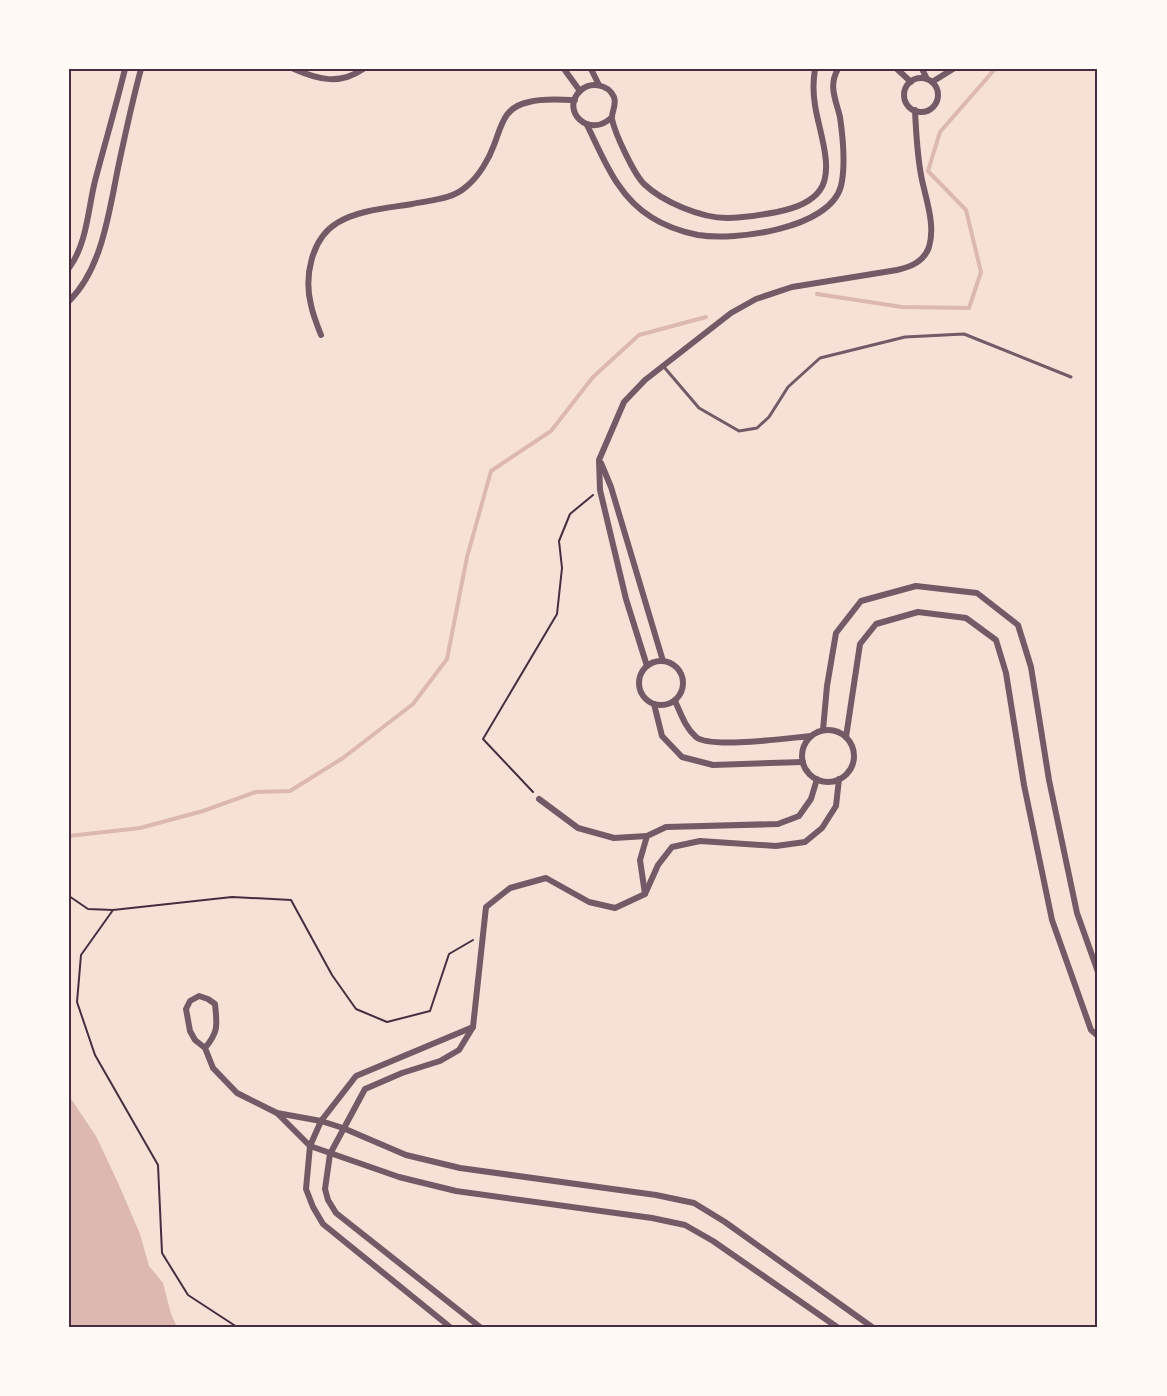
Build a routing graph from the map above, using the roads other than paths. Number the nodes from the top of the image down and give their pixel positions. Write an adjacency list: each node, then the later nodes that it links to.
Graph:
1 (125, 69): 22 (street)
2 (141, 69): 23 (street)
3 (294, 69): 4 (street)
4 (363, 69)
5 (564, 69): 17 (street)
6 (591, 69): 16 (street)
7 (810, 69): 13 (street)
8 (815, 69): 13 (street)
9 (838, 69): 21 (street)
10 (897, 69): 15 (street)
11 (922, 69): 14 (street)
12 (953, 69): 14 (street)
13 (813, 80): 20 (street)
14 (930, 81): 15 (street); 19 (street)
15 (911, 82): 19 (street)
16 (599, 85): 17 (street); 20 (street)
17 (580, 91): 18 (street)
18 (575, 100): 21 (street); 24 (street)
19 (915, 110): 25 (street)
20 (612, 117): 21 (street)
21 (587, 124)
22 (69, 268)
23 (69, 301)
24 (321, 335)
25 (663, 366): 26 (lane); 27 (street)
26 (1071, 376)
27 (599, 460): 28 (street); 29 (street)
28 (663, 661): 29 (street); 30 (street)
29 (647, 666): 31 (street)
30 (675, 701): 31 (street); 33 (street)
31 (654, 704): 35 (street)
32 (823, 730): 33 (street); 34 (street); 41 (street)
33 (811, 736): 35 (street)
34 (846, 737): 37 (street); 43 (street)
35 (803, 762): 36 (street)
36 (817, 779): 37 (street); 39 (street)
37 (839, 779): 40 (street)
38 (539, 799): 39 (street)
39 (647, 836): 40 (street)
40 (645, 894): 42 (street)
41 (1098, 972)
42 (473, 1027): 46 (street); 47 (street)
43 (1098, 1036)
44 (205, 1047): 44 (street); 45 (street)
45 (277, 1113): 46 (street); 48 (street)
46 (321, 1121): 47 (street); 48 (street)
47 (343, 1128): 49 (street); 53 (street)
48 (310, 1146): 49 (street); 50 (street)
49 (330, 1154): 51 (street); 52 (street)
50 (450, 1327)
51 (480, 1327)
52 (837, 1327)
53 (872, 1327)

